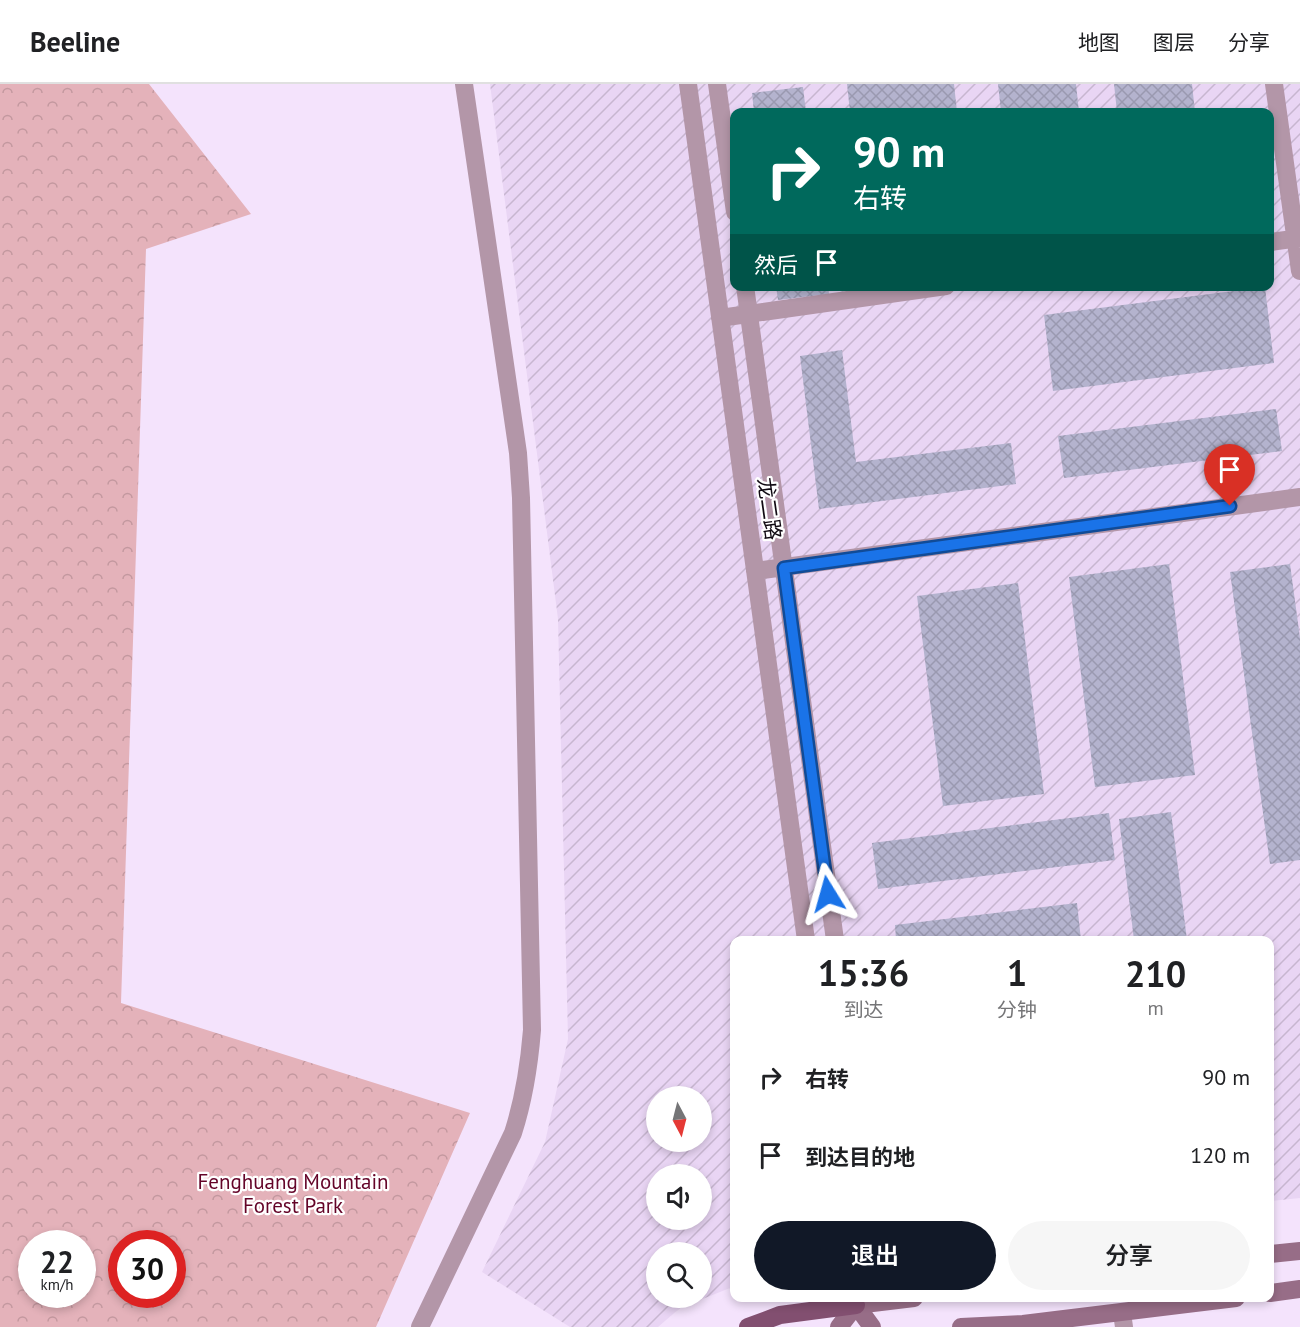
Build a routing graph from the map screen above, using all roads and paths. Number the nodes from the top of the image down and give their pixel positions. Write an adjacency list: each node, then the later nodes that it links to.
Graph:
1 (464, 84): 29 (street)
2 (688, 84): 12 (street, 龙二路)
3 (717, 84): 5 (street)
4 (1274, 84): 6 (street)
5 (730, 176)
6 (1298, 238): 7 (street); 8 (street)
7 (1274, 241)
8 (1300, 271)
9 (746, 291): 11 (street, 龙二路)
10 (911, 291): 11 (street)
11 (749, 314): 12 (street); 14 (street, 龙二路)
12 (720, 318): 15 (street, 龙二路)
13 (1300, 497): 14 (street)
14 (784, 568): 15 (street); 17 (street, 龙二路)
15 (755, 572): 16 (street, 龙二路)
16 (805, 936)
17 (834, 936)
18 (1300, 1251): 19 (main road)
19 (1274, 1254)
20 (1300, 1289): 21 (main road)
21 (1274, 1292)
22 (850, 1302): 30 (main road)
23 (854, 1302): 31 (main road)
24 (856, 1302): 32 (main road)
25 (884, 1302): 33 (main road)
26 (1215, 1302): 27 (main road)
27 (1123, 1320): 28 (main road)
28 (1018, 1325): 34 (main road)
29 (421, 1327)
30 (748, 1327)
31 (839, 1327)
32 (872, 1327)
33 (882, 1327)
34 (961, 1327)

